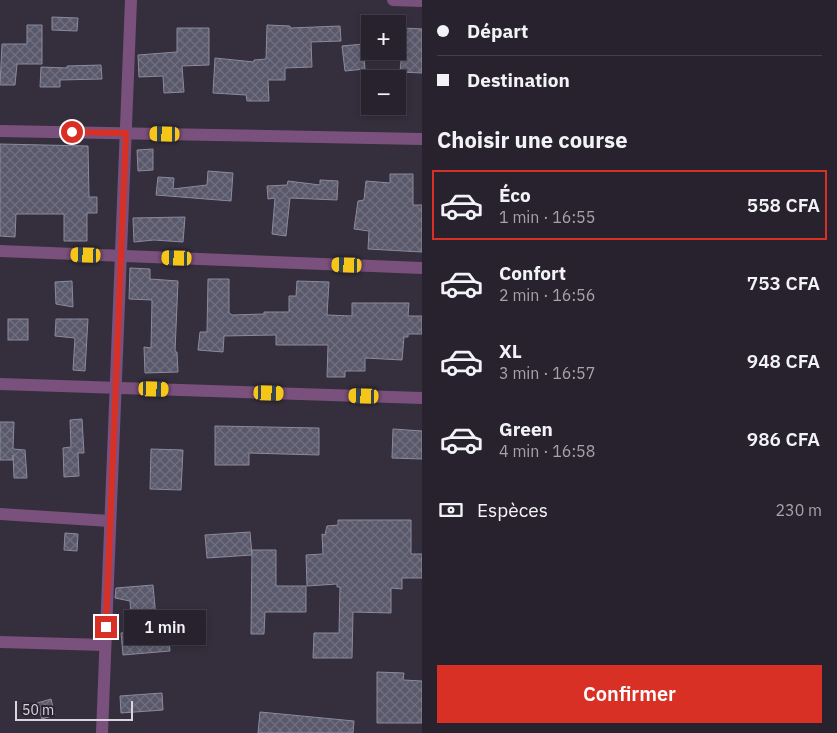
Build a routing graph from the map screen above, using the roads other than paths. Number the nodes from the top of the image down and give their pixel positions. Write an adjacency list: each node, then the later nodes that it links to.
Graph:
1 (131, 0): 5 (street)
2 (393, 0): 3 (street)
3 (422, 1)
4 (0, 131): 5 (street)
5 (126, 133): 6 (street); 8 (street)
6 (422, 139)
7 (0, 252): 8 (street)
8 (120, 256): 9 (street); 11 (street)
9 (422, 268)
10 (0, 384): 11 (street)
11 (115, 388): 12 (street); 14 (street)
12 (422, 398)
13 (0, 514): 14 (street)
14 (110, 521): 16 (street)
15 (0, 642): 16 (street)
16 (105, 645): 17 (street)
17 (102, 733)

